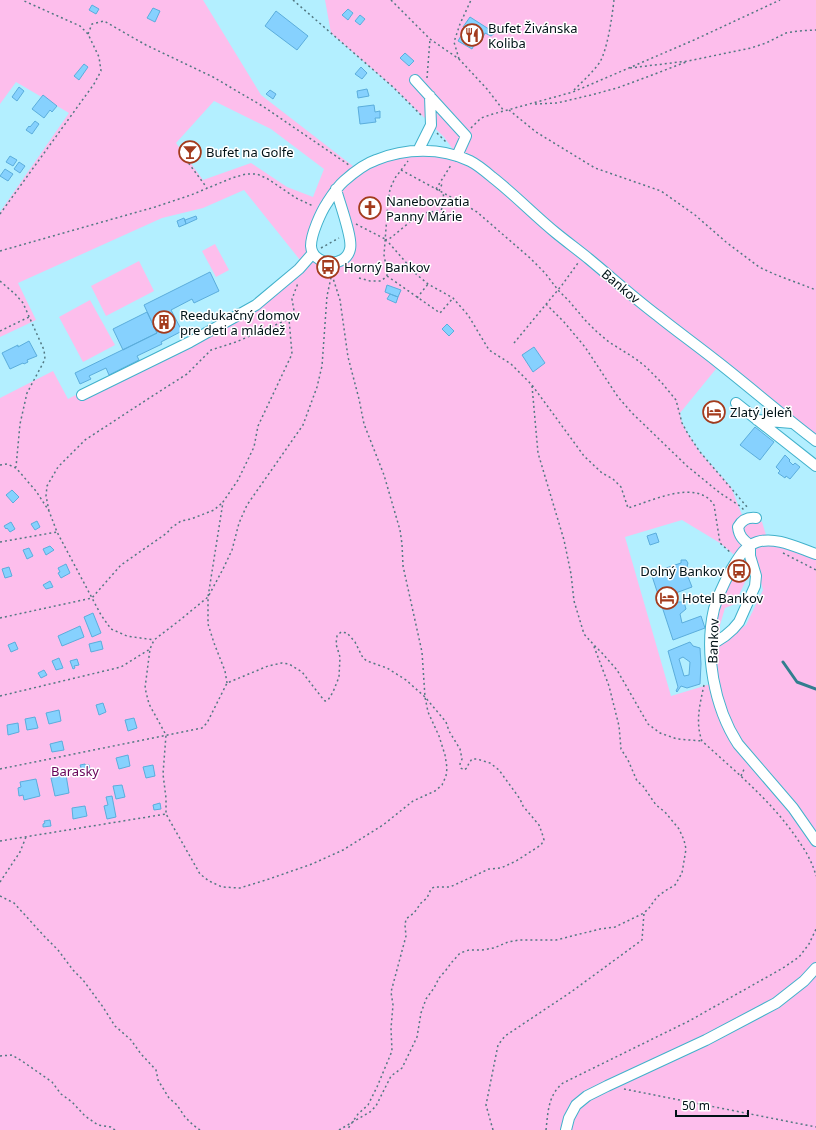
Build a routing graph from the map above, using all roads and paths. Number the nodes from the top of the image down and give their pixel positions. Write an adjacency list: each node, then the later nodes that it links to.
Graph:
1 (22, 0): 8 (path)
2 (293, 0): 19 (path)
3 (391, 0): 9 (path)
4 (471, 0): 10 (path)
5 (614, 0): 14 (path)
6 (780, 0): 12 (path)
7 (816, 30): 11 (path)
8 (88, 34): 24 (path); 34 (path)
9 (430, 39): 10 (path); 15 (path)
10 (459, 59): 18 (path)
11 (688, 61): 12 (path); 16 (path)
12 (626, 69): 14 (path)
13 (415, 80): 15 (street)
14 (573, 92): 16 (path)
15 (430, 96): 19 (street); 20 (street)
16 (531, 104): 17 (path)
17 (509, 110): 18 (path); 49 (path)
18 (504, 111): 20 (path)
19 (431, 126): 21 (street); 22 (path)
20 (466, 136): 22 (street)
21 (418, 151): 22 (street, Bankov); 24 (street, Bankov)
22 (457, 156): 29 (path); 40 (street, Bankov)
23 (189, 160): 26 (path)
24 (358, 170): 28 (street)
25 (442, 184): 30 (path)
26 (207, 188): 31 (path); 38 (path)
27 (287, 188): 31 (path)
28 (336, 189): 33 (street); 35 (street)
29 (436, 189): 30 (path); 37 (path)
30 (439, 190): 32 (path)
31 (286, 191): 33 (path)
32 (443, 193): 37 (path); 48 (path)
33 (325, 207): 39 (street)
34 (0, 214)
35 (344, 217): 36 (street); 37 (path)
36 (348, 233): 39 (path); 41 (street)
37 (385, 240): 43 (path); 47 (path)
38 (0, 251)
39 (313, 253): 41 (street); 58 (street)
40 (583, 255): 48 (path); 61 (street, Bankov)
41 (332, 263): 42 (path)
42 (332, 275): 76 (path); 85 (path)
43 (387, 276): 44 (path); 50 (path)
44 (359, 278)
45 (0, 281): 53 (path)
46 (299, 282): 54 (path)
47 (428, 284): 50 (path); 51 (path)
48 (558, 290): 52 (path); 68 (path)
49 (816, 290)
50 (417, 298): 51 (path)
51 (453, 298): 57 (path)
52 (546, 304): 56 (path); 68 (path)
53 (30, 317): 55 (path); 65 (path)
54 (289, 319): 66 (path); 67 (path)
55 (0, 331)
56 (514, 343)
57 (532, 385): 74 (path); 80 (path)
58 (82, 395)
59 (736, 403): 60 (street)
60 (757, 420): 61 (street); 64 (street)
61 (792, 423): 62 (street, Bankov)
62 (816, 441)
63 (0, 465): 65 (path)
64 (816, 466)
65 (16, 468): 67 (path)
66 (223, 502): 76 (path); 77 (path)
67 (49, 511): 69 (path)
68 (753, 518): 71 (street)
69 (57, 532): 70 (path); 77 (path)
70 (0, 542)
71 (750, 545): 73 (street); 74 (street, Bankov); 81 (street)
72 (779, 550): 75 (path)
73 (816, 554)
74 (738, 558): 81 (street, Bankov)
75 (816, 570)
76 (208, 597): 79 (path); 83 (path)
77 (92, 598): 78 (path); 79 (path)
78 (0, 618)
79 (154, 640): 82 (path)
80 (592, 644): 88 (path); 97 (path)
81 (711, 645): 93 (street, Bankov)
82 (150, 649): 84 (path); 87 (path)
83 (227, 683): 85 (path); 87 (path)
84 (0, 696)
85 (426, 696): 90 (path); 102 (path)
86 (701, 699): 88 (path)
87 (166, 735): 89 (path); 90 (path)
88 (702, 741): 94 (path)
89 (0, 769)
90 (166, 814): 91 (path)
91 (26, 837): 92 (path); 95 (path)
92 (0, 841)
93 (816, 841)
94 (816, 876)
95 (0, 882)
96 (0, 896): 105 (path)
97 (644, 913): 102 (path); 108 (path)
98 (816, 929): 109 (path)
99 (816, 968): 110 (street)
100 (0, 1056): 104 (path)
101 (622, 1089): 103 (path)
102 (353, 1121): 106 (path); 107 (path)
103 (816, 1127)
104 (115, 1130)
105 (200, 1130)
106 (339, 1130)
107 (347, 1130)
108 (492, 1130)
109 (546, 1130)
110 (566, 1130)

